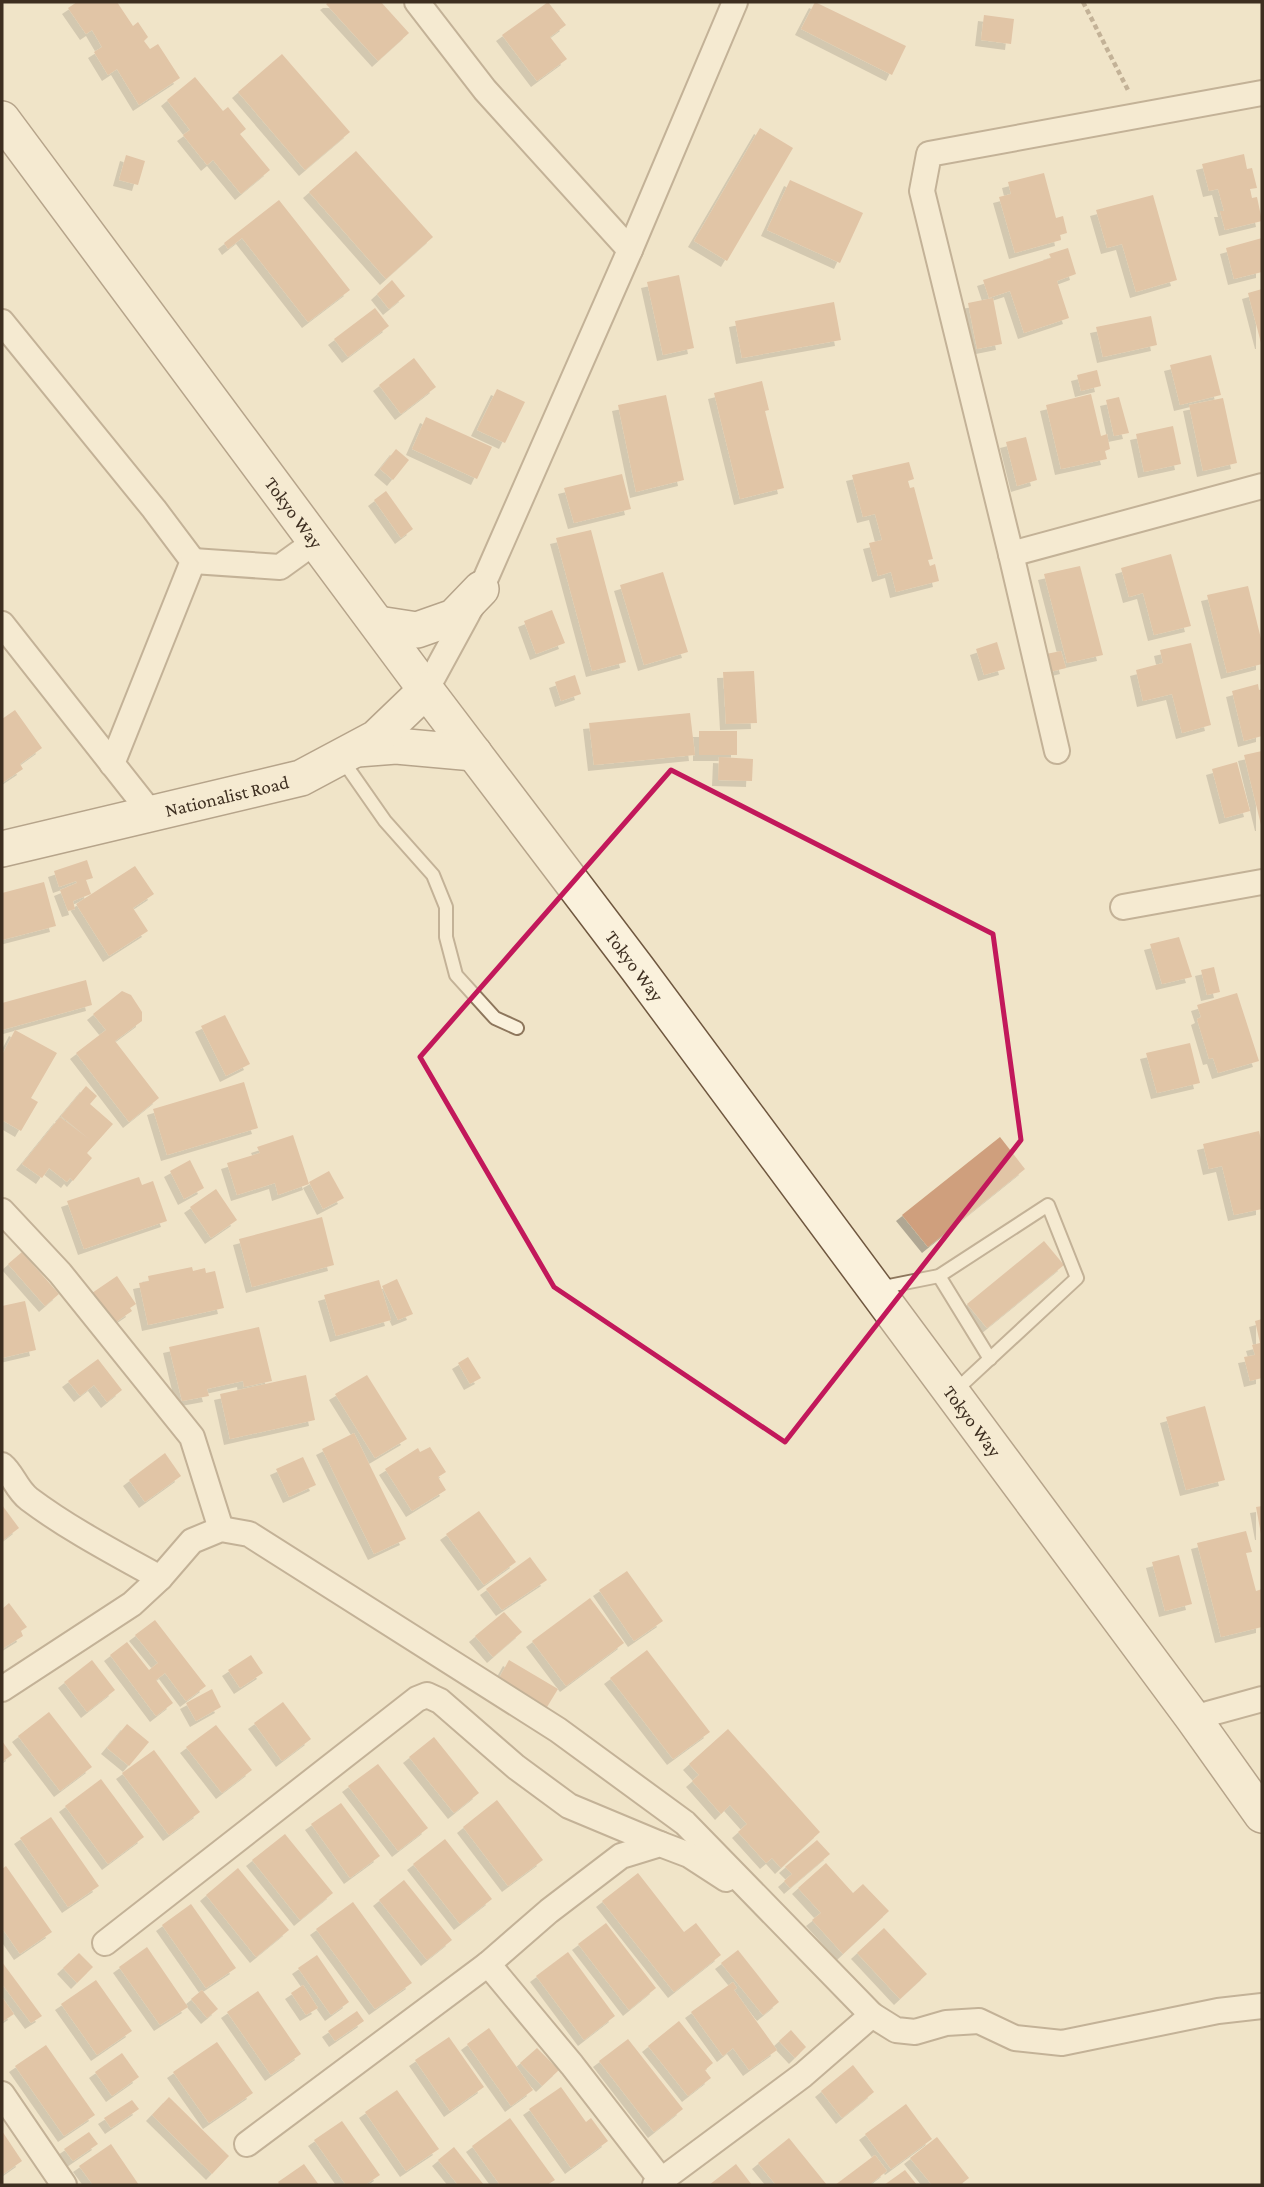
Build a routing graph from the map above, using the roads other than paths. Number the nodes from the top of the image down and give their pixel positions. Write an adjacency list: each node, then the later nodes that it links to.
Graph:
1 (417, 2): 5 (street)
2 (735, 2): 5 (street)
3 (1262, 93): 9 (street)
4 (2, 119): 8 (main road, Tokyo Way)
5 (630, 250): 11 (street)
6 (2, 322): 10 (street)
7 (1262, 486): 9 (street)
8 (316, 541): 10 (street); 13 (main road, Tokyo Way)
9 (1012, 554): 16 (street)
10 (193, 561): 19 (street)
11 (481, 589): 13 (main road); 15 (street)
12 (2, 624): 19 (street)
13 (378, 624): 14 (main road, Tokyo Way)
14 (402, 657): 15 (main road, Tokyo Way); 18 (main road)
15 (426, 690): 17 (main road, Tokyo Way); 18 (main road, Nationalist Road)
16 (1057, 751)
17 (474, 752): 18 (main road); 27 (main road, Tokyo Way)
18 (349, 753): 20 (main road, Nationalist Road); 24 (lane)
19 (112, 764): 20 (street)
20 (151, 813): 21 (main road, Nationalist Road)
21 (2, 849)
22 (1262, 882): 23 (street)
23 (1123, 907)
24 (517, 1028)
25 (2, 1211): 31 (street)
26 (939, 1276): 27 (lane); 28 (lane); 28 (lane)
27 (875, 1289): 29 (main road, Tokyo Way)
28 (990, 1359): 29 (lane)
29 (952, 1393): 35 (main road, Tokyo Way)
30 (2, 1465): 32 (street)
31 (221, 1529): 32 (street); 38 (street)
32 (160, 1578): 33 (street)
33 (2, 1689)
34 (1262, 1699): 35 (street)
35 (1193, 1718): 36 (main road, Tokyo Way)
36 (1262, 1815)
37 (660, 1844): 38 (street); 39 (street); 40 (street)
38 (764, 1904): 42 (street)
39 (105, 1943)
40 (488, 1964): 44 (street); 45 (street)
41 (1262, 2006): 42 (street)
42 (872, 2015): 45 (street)
43 (2, 2094): 46 (street)
44 (247, 2144)
45 (660, 2184)
46 (64, 2185)

